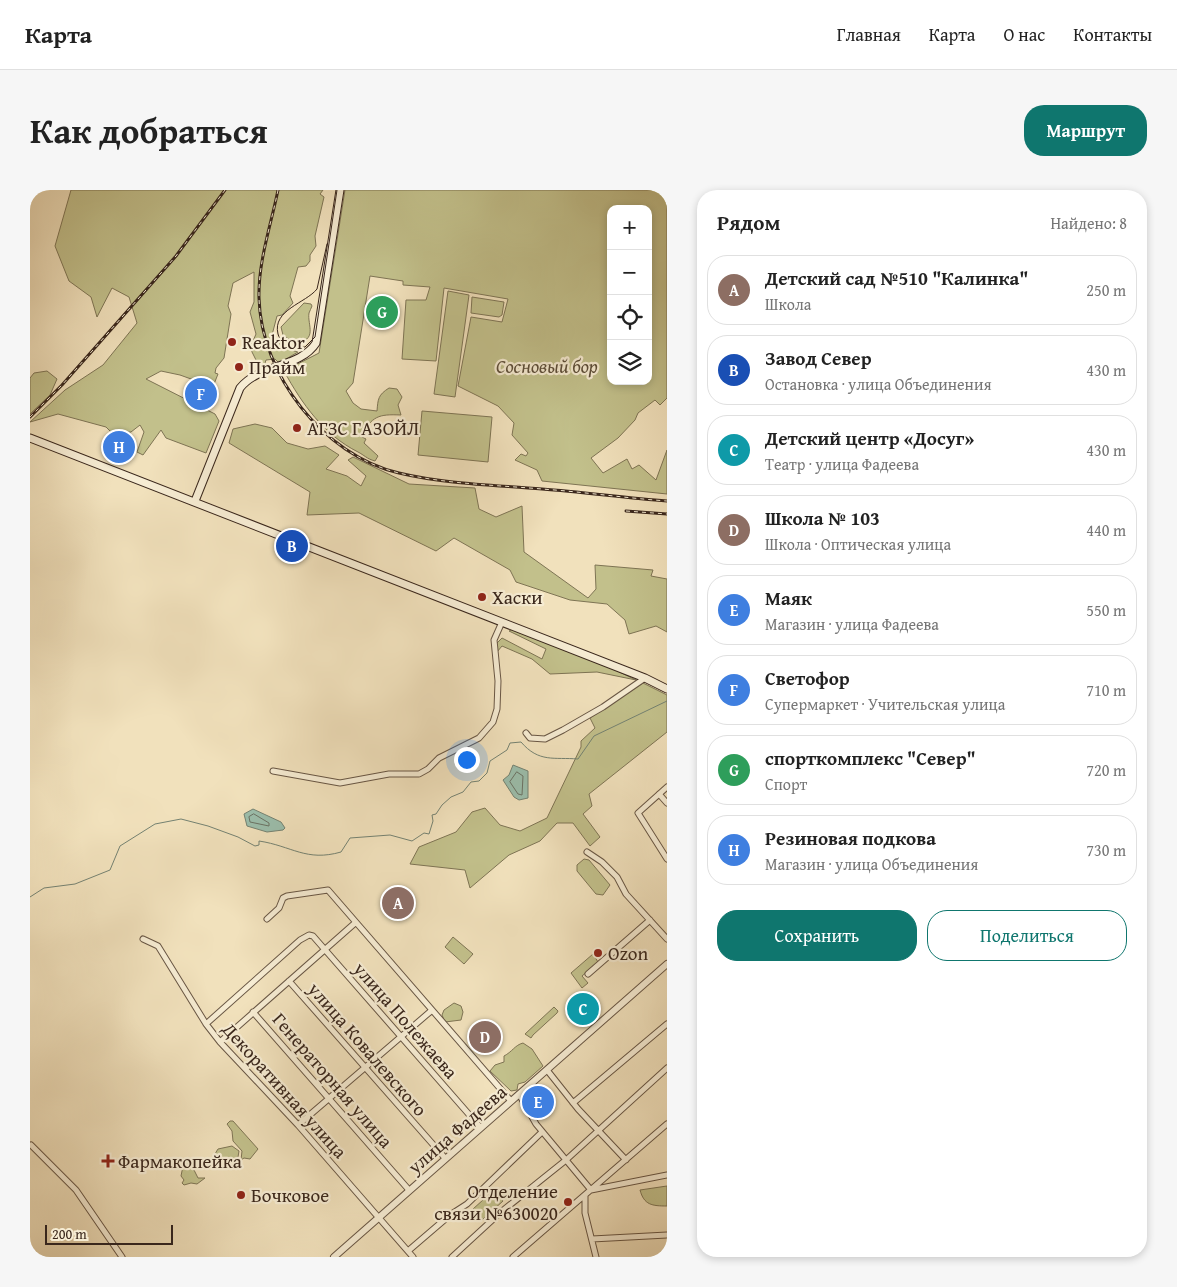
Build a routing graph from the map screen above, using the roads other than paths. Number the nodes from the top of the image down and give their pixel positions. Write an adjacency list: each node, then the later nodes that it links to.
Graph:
1 (340, 190): 3 (main road)
2 (30, 438): 3 (main road)
3 (195, 501): 4 (main road)
4 (502, 622): 5 (main road); 8 (street)
5 (645, 678): 6 (main road); 7 (street)
6 (667, 689)
7 (526, 733)
8 (273, 771)
9 (667, 787): 10 (street)
10 (659, 794): 11 (street); 13 (street)
11 (667, 802)
12 (587, 852): 15 (street)
13 (667, 859)
14 (267, 919): 16 (street)
15 (650, 920): 18 (street); 21 (street)
16 (355, 923): 19 (street); 23 (street)
17 (143, 939): 25 (street, Декоративная улица)
18 (667, 939)
19 (324, 949): 22 (street); 25 (street, улица Полежаева); 27 (street, улица Полежаева)
20 (667, 964): 31 (street, улица Фадеева)
21 (588, 974)
22 (289, 981): 24 (street); 29 (street, улица Ковалевского)
23 (431, 1011): 27 (street); 34 (street)
24 (253, 1012): 28 (street); 33 (street, Генераторная улица)
25 (206, 1024): 28 (street, Декоративная улица)
26 (667, 1024): 35 (street)
27 (401, 1038): 29 (street); 38 (street, улица Полежаева)
28 (220, 1042): 37 (street, Декоративная улица)
29 (364, 1068): 33 (street); 42 (street, улица Ковалевского)
30 (667, 1068): 39 (street)
31 (547, 1070): 32 (street, улица Фадеева); 35 (street)
32 (519, 1094): 34 (street, улица Фадеева); 40 (street)
33 (329, 1098): 37 (street); 46 (street, Генераторная улица)
34 (511, 1101): 38 (street, улица Фадеева)
35 (573, 1103): 39 (street)
36 (667, 1124): 44 (street)
37 (298, 1125): 49 (street, Декоративная улица)
38 (480, 1128): 42 (street, улица Фадеева)
39 (598, 1130): 43 (street); 44 (street)
40 (542, 1132): 43 (street); 52 (street)
41 (31, 1145): 53 (street)
42 (445, 1158): 46 (street, улица Фадеева)
43 (566, 1160): 47 (street); 56 (street)
44 (626, 1160): 47 (street)
45 (667, 1175): 47 (street)
46 (410, 1190): 49 (street, улица Фадеева)
47 (591, 1190): 48 (street)
48 (585, 1195): 51 (street); 57 (street)
49 (378, 1218): 52 (street, Декоративная улица); 54 (street, улица Фадеева)
50 (667, 1235): 51 (street)
51 (592, 1239): 58 (street)
52 (408, 1251): 55 (street, Декоративная улица)
53 (122, 1257)
54 (334, 1257)
55 (413, 1257)
56 (452, 1257)
57 (513, 1257)
58 (596, 1257)

